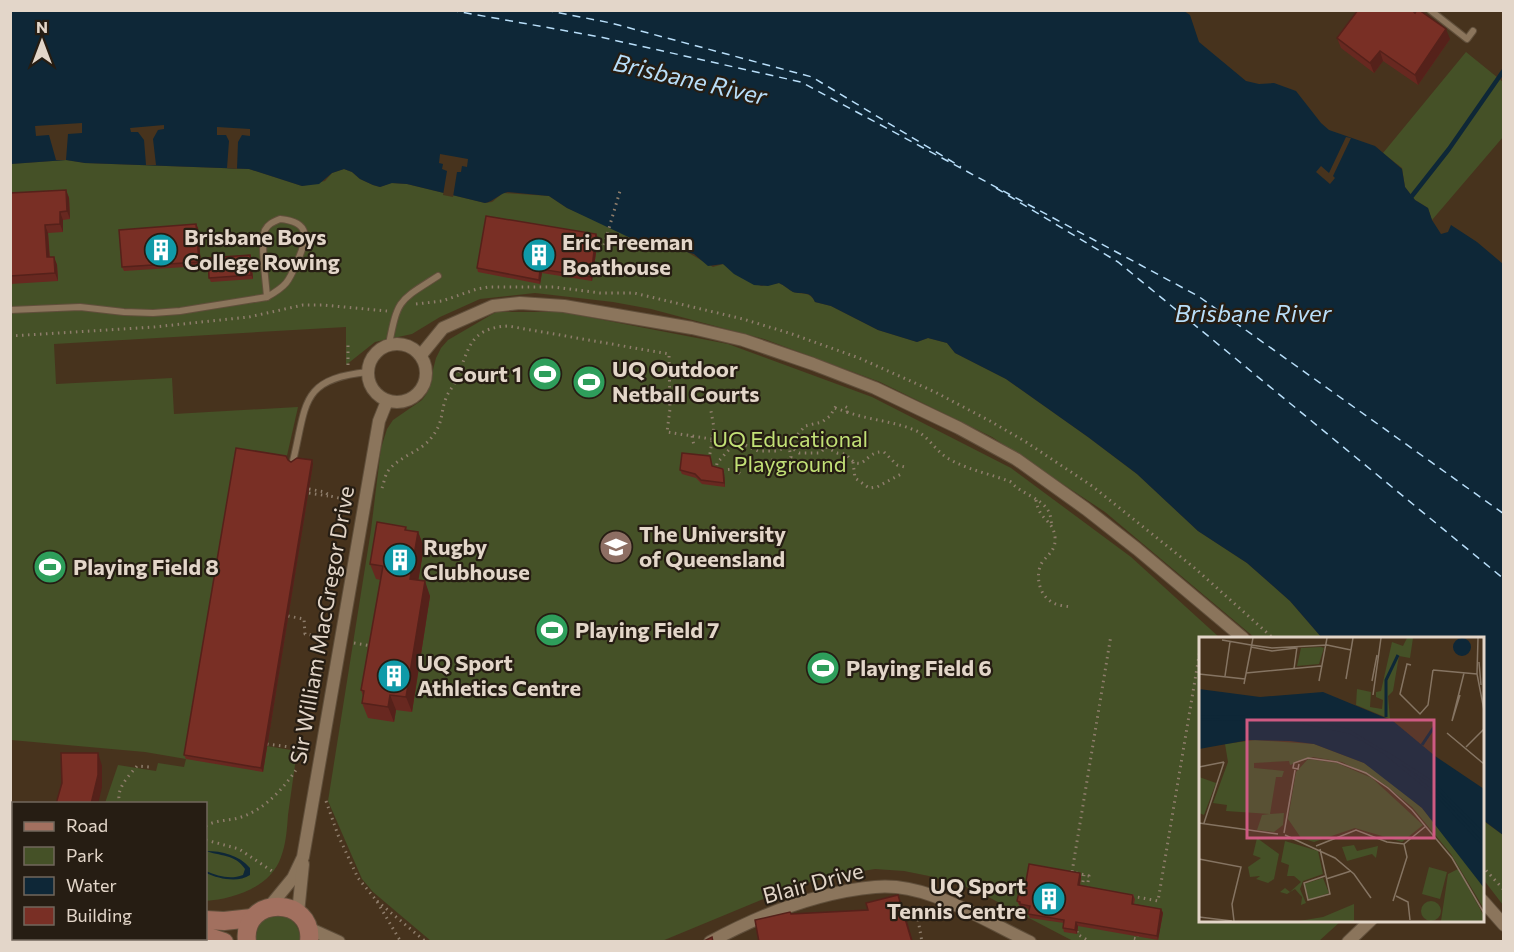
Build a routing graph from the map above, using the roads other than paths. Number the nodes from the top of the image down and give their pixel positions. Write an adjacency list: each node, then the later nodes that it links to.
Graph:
1 (1430, 10): 2 (lane)
2 (1473, 31)
3 (438, 276): 6 (lane)
4 (267, 297): 4 (lane); 5 (lane)
5 (10, 310)
6 (389, 344): 7 (street); 8 (street)
7 (421, 355): 9 (street); 11 (street)
8 (368, 372): 9 (street); 10 (lane)
9 (387, 401): 12 (street, Sir William MacGregor Drive)
10 (293, 461)
11 (1241, 637)
12 (303, 857): 14 (street, Sir William MacGregor Drive); 19 (street, Sir William MacGregor Drive)
13 (1484, 902): 18 (street)
14 (270, 906): 15 (street); 19 (street)
15 (252, 918): 16 (street); 22 (street)
16 (207, 920)
17 (1370, 922): 26 (street)
18 (1503, 925)
19 (305, 927): 23 (street)
20 (207, 936): 21 (street)
21 (224, 942)
22 (246, 942)
23 (339, 942)
24 (710, 942): 25 (street, Blair Drive)
25 (1030, 942)
26 (1348, 942)

